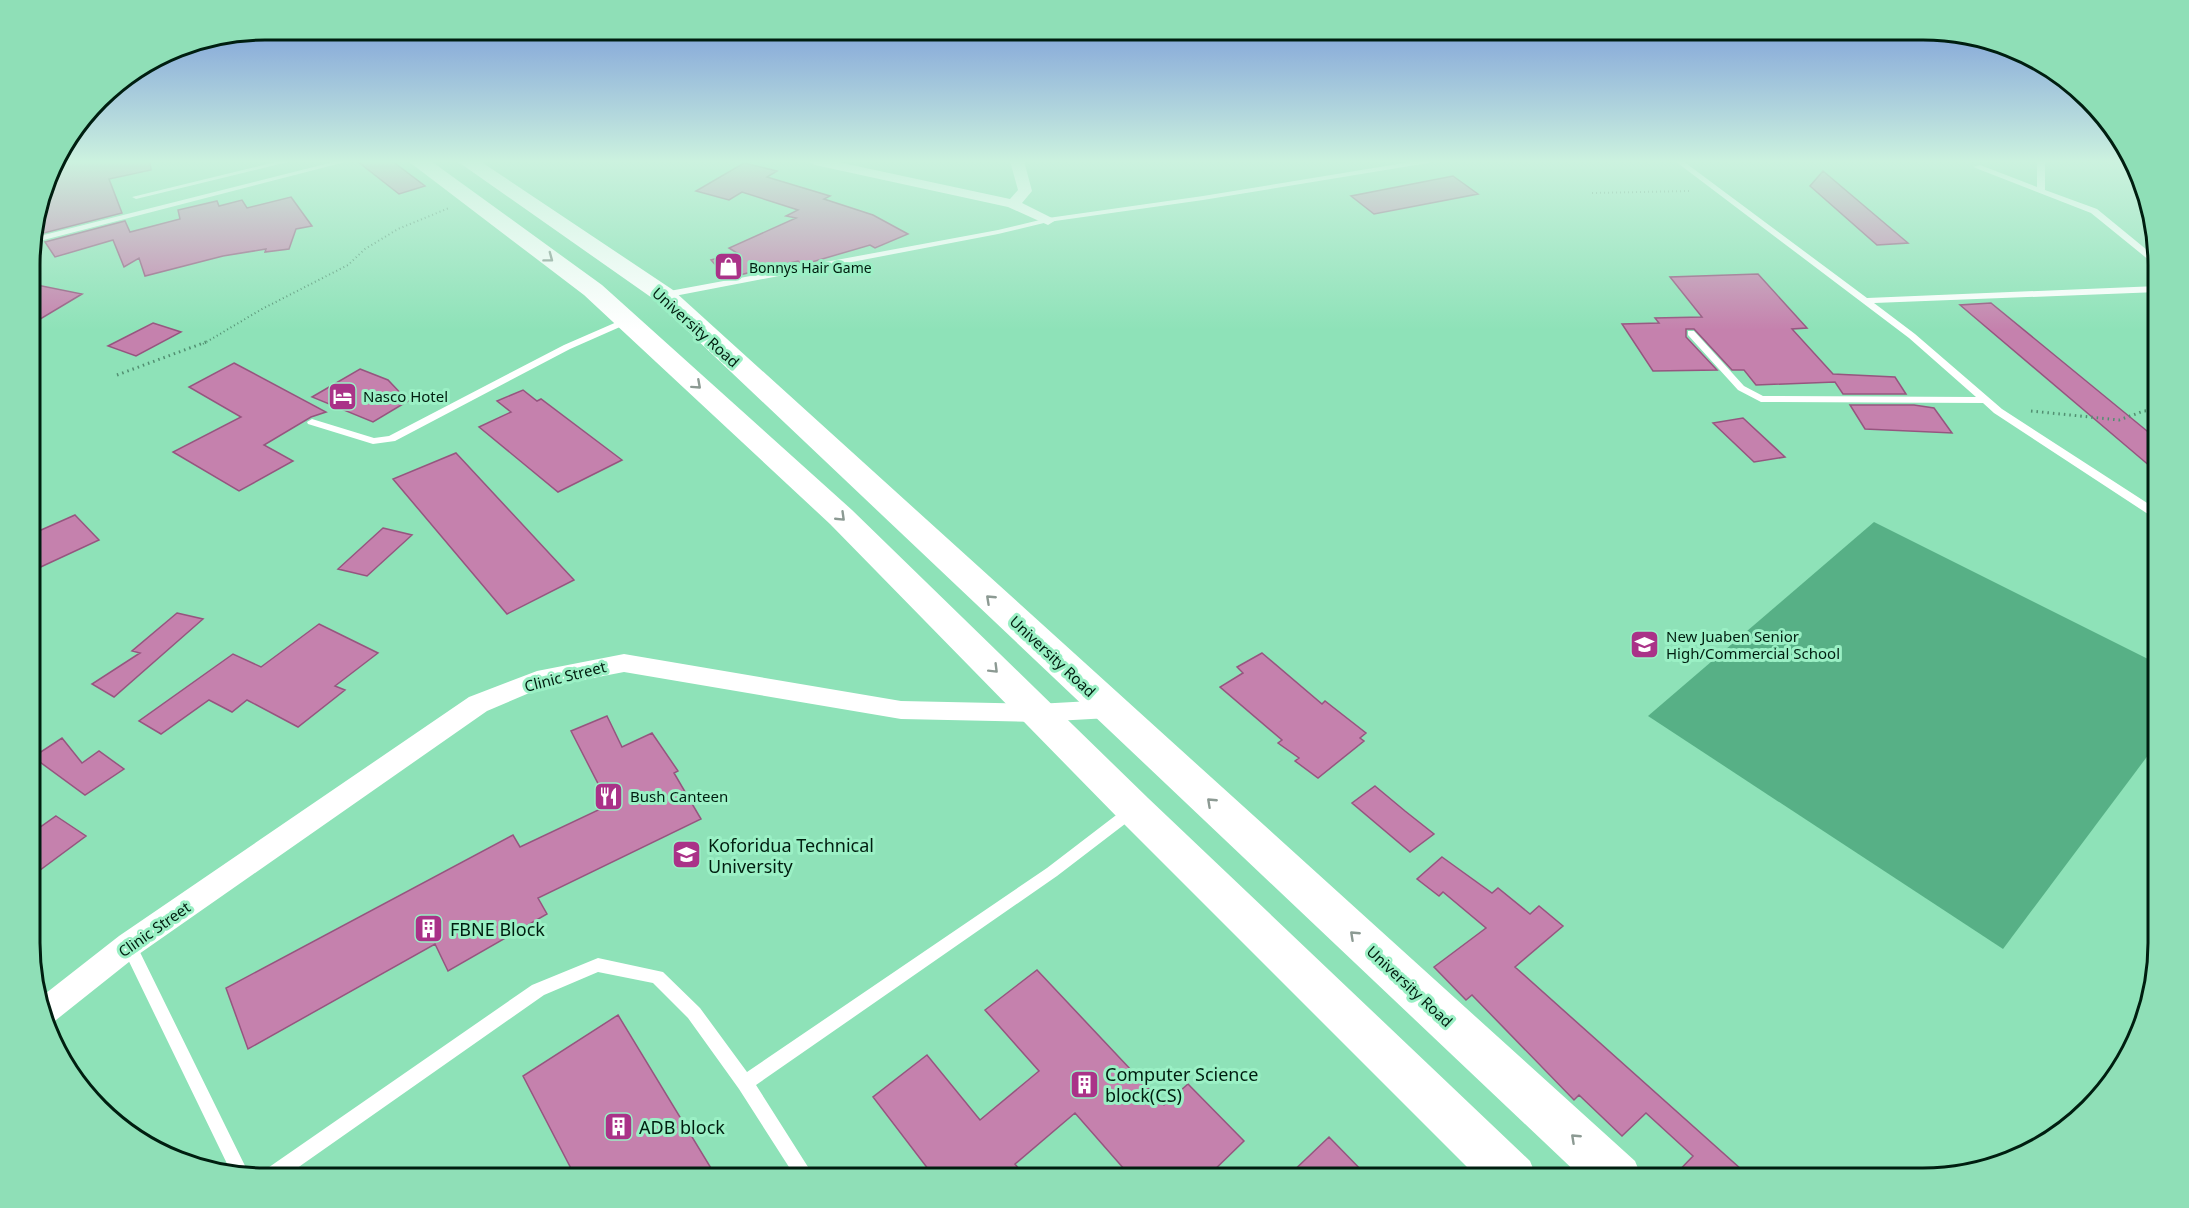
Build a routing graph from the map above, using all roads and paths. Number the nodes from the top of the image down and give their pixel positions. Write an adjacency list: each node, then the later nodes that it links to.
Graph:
1 (124, 217): 10 (lane)
2 (426, 217): 17 (path)
3 (495, 217): 15 (highway, one-way to 15)
4 (550, 217): 13 (highway, University Road)
5 (1042, 217): 9 (street)
6 (1067, 217): 9 (lane)
7 (1756, 217): 14 (lane)
8 (2101, 217): 11 (lane)
9 (1048, 220): 13 (lane)
10 (42, 238)
11 (2148, 255)
12 (2148, 289): 14 (lane)
13 (664, 295): 23 (highway, University Road, one-way to 13)
14 (1864, 300): 18 (lane)
15 (626, 321): 21 (lane); 24 (highway, one-way to 24)
16 (1691, 333): 18 (lane)
17 (117, 375)
18 (1985, 400): 19 (lane)
19 (1995, 408): 20 (path); 22 (lane)
20 (2148, 411)
21 (312, 422)
22 (2148, 508)
23 (1109, 709): 24 (street, Clinic Street); 33 (highway, University Road, one-way to 23)
24 (1037, 713): 25 (highway); 26 (street, Clinic Street)
25 (1134, 809): 28 (lane); 32 (highway)
26 (129, 945): 27 (street, Clinic Street); 29 (lane)
27 (50, 1008)
28 (745, 1083): 30 (lane); 31 (lane)
29 (238, 1166)
30 (282, 1168)
31 (800, 1168)
32 (1503, 1168)
33 (1607, 1168)

